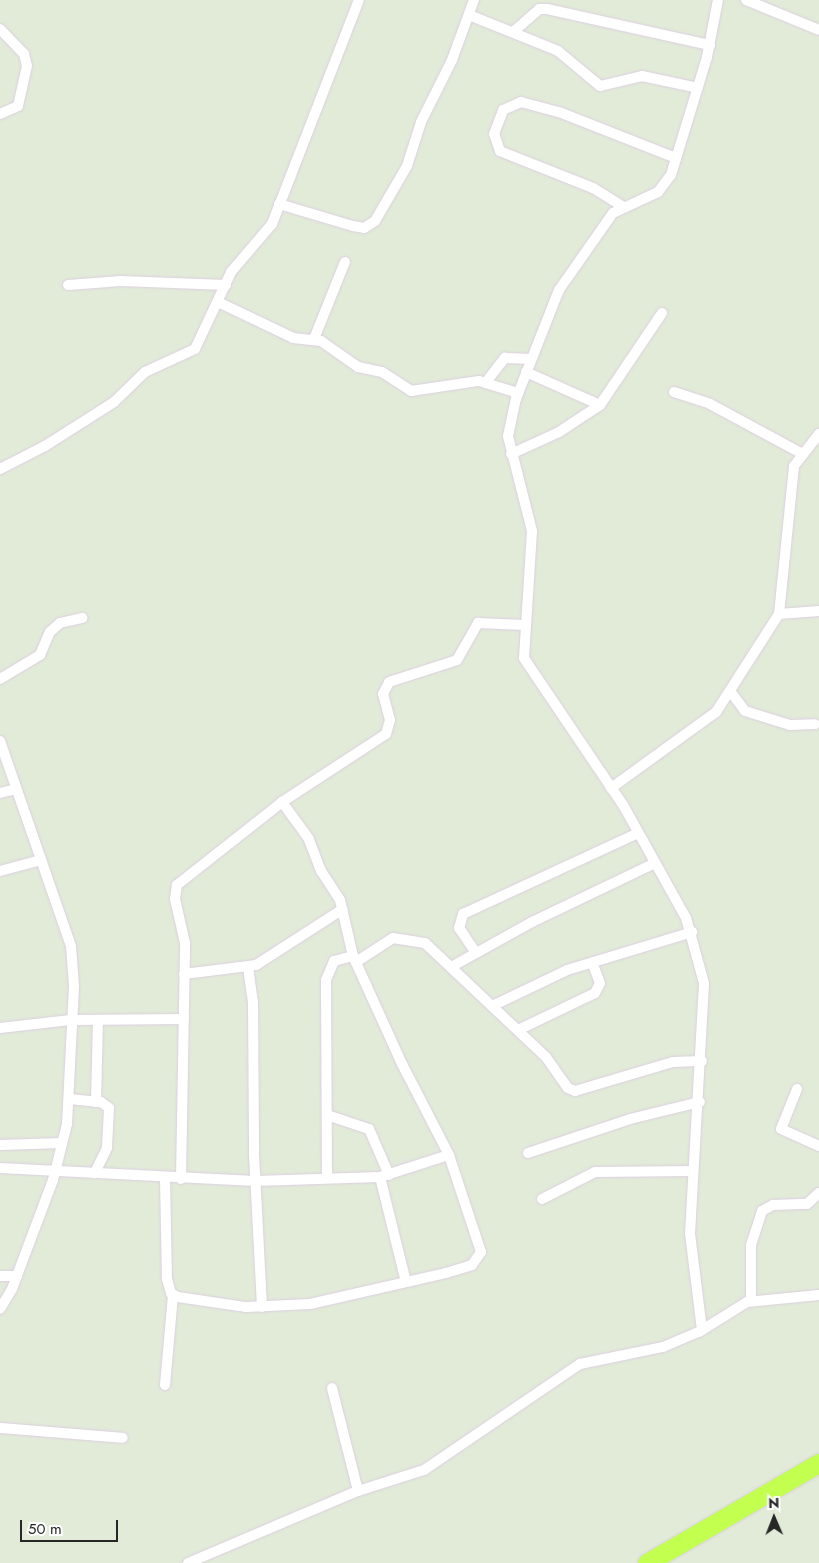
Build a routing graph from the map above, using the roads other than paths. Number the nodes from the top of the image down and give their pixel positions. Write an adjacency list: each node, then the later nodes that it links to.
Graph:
1 (359, 0): 13 (street)
2 (474, 0): 5 (street)
3 (718, 0): 9 (street)
4 (746, 0): 7 (street)
5 (469, 15): 8 (street); 13 (street)
6 (0, 29): 11 (street)
7 (819, 30)
8 (513, 32): 9 (street); 10 (street)
9 (710, 45): 10 (street)
10 (698, 88): 12 (street)
11 (0, 114)
12 (676, 158): 14 (street); 14 (street)
13 (280, 204): 17 (street)
14 (622, 206): 21 (street)
15 (345, 262): 20 (street)
16 (68, 284): 17 (street)
17 (226, 285): 18 (street)
18 (218, 302): 20 (street); 30 (street)
19 (662, 313): 26 (street)
20 (314, 339): 23 (street)
21 (531, 359): 22 (street); 23 (street)
22 (526, 372): 25 (street); 26 (street)
23 (486, 382): 25 (street)
24 (674, 392): 28 (street)
25 (518, 393): 29 (street)
26 (600, 405): 29 (street)
27 (819, 434): 28 (street)
28 (801, 453): 32 (street)
29 (511, 454): 34 (street)
30 (0, 469)
31 (819, 611): 32 (street)
32 (779, 614): 36 (street)
33 (82, 618): 35 (street)
34 (524, 625): 39 (street); 42 (street)
35 (0, 680)
36 (730, 691): 37 (street); 39 (street)
37 (815, 724)
38 (0, 741): 40 (street)
39 (611, 788): 43 (street)
40 (16, 789): 41 (street); 44 (street)
41 (0, 793)
42 (282, 802): 47 (street); 54 (street)
43 (638, 833): 45 (street); 49 (street)
44 (41, 860): 46 (street); 57 (street)
45 (655, 863): 48 (street); 49 (street)
46 (0, 871)
47 (343, 909): 50 (street); 53 (street)
48 (692, 932): 51 (street); 61 (street)
49 (476, 953): 52 (street)
50 (355, 959): 52 (street); 66 (street); 71 (street)
51 (592, 962): 55 (street); 60 (street)
52 (451, 967): 55 (street)
53 (248, 968): 54 (street); 80 (street)
54 (184, 974): 56 (street)
55 (492, 1006): 60 (street)
56 (184, 1019): 58 (street); 78 (street)
57 (71, 1020): 58 (street); 59 (street); 63 (street)
58 (98, 1020): 64 (street)
59 (0, 1028)
60 (518, 1030): 61 (street)
61 (702, 1061): 65 (street)
62 (796, 1089): 69 (street)
63 (70, 1099): 64 (street); 67 (street)
64 (96, 1102): 75 (street)
65 (700, 1102): 70 (street); 74 (street)
66 (327, 1115): 76 (street); 79 (street)
67 (62, 1143): 68 (street); 73 (street)
68 (0, 1146)
69 (819, 1146)
70 (528, 1153)
71 (450, 1155): 76 (street); 85 (street)
72 (0, 1168): 73 (street)
73 (56, 1171): 75 (street); 84 (street)
74 (693, 1171): 82 (street); 91 (street)
75 (95, 1173): 77 (street)
76 (384, 1176): 79 (street); 85 (street)
77 (165, 1178): 78 (street); 86 (street)
78 (181, 1178): 80 (street)
79 (327, 1178): 80 (street)
80 (255, 1181): 89 (street)
81 (819, 1192): 88 (street)
82 (542, 1199)
83 (0, 1276): 84 (street)
84 (17, 1276): 90 (street)
85 (406, 1282): 89 (street)
86 (173, 1294): 89 (street); 92 (street)
87 (819, 1295): 88 (street)
88 (751, 1301): 91 (street)
89 (262, 1307)
90 (0, 1309)
91 (702, 1330): 97 (street)
92 (166, 1385)
93 (332, 1388): 97 (street)
94 (0, 1428): 95 (street)
95 (122, 1438)
96 (819, 1463): 99 (highway)
97 (358, 1491): 98 (street)
98 (188, 1563)
99 (647, 1563)

